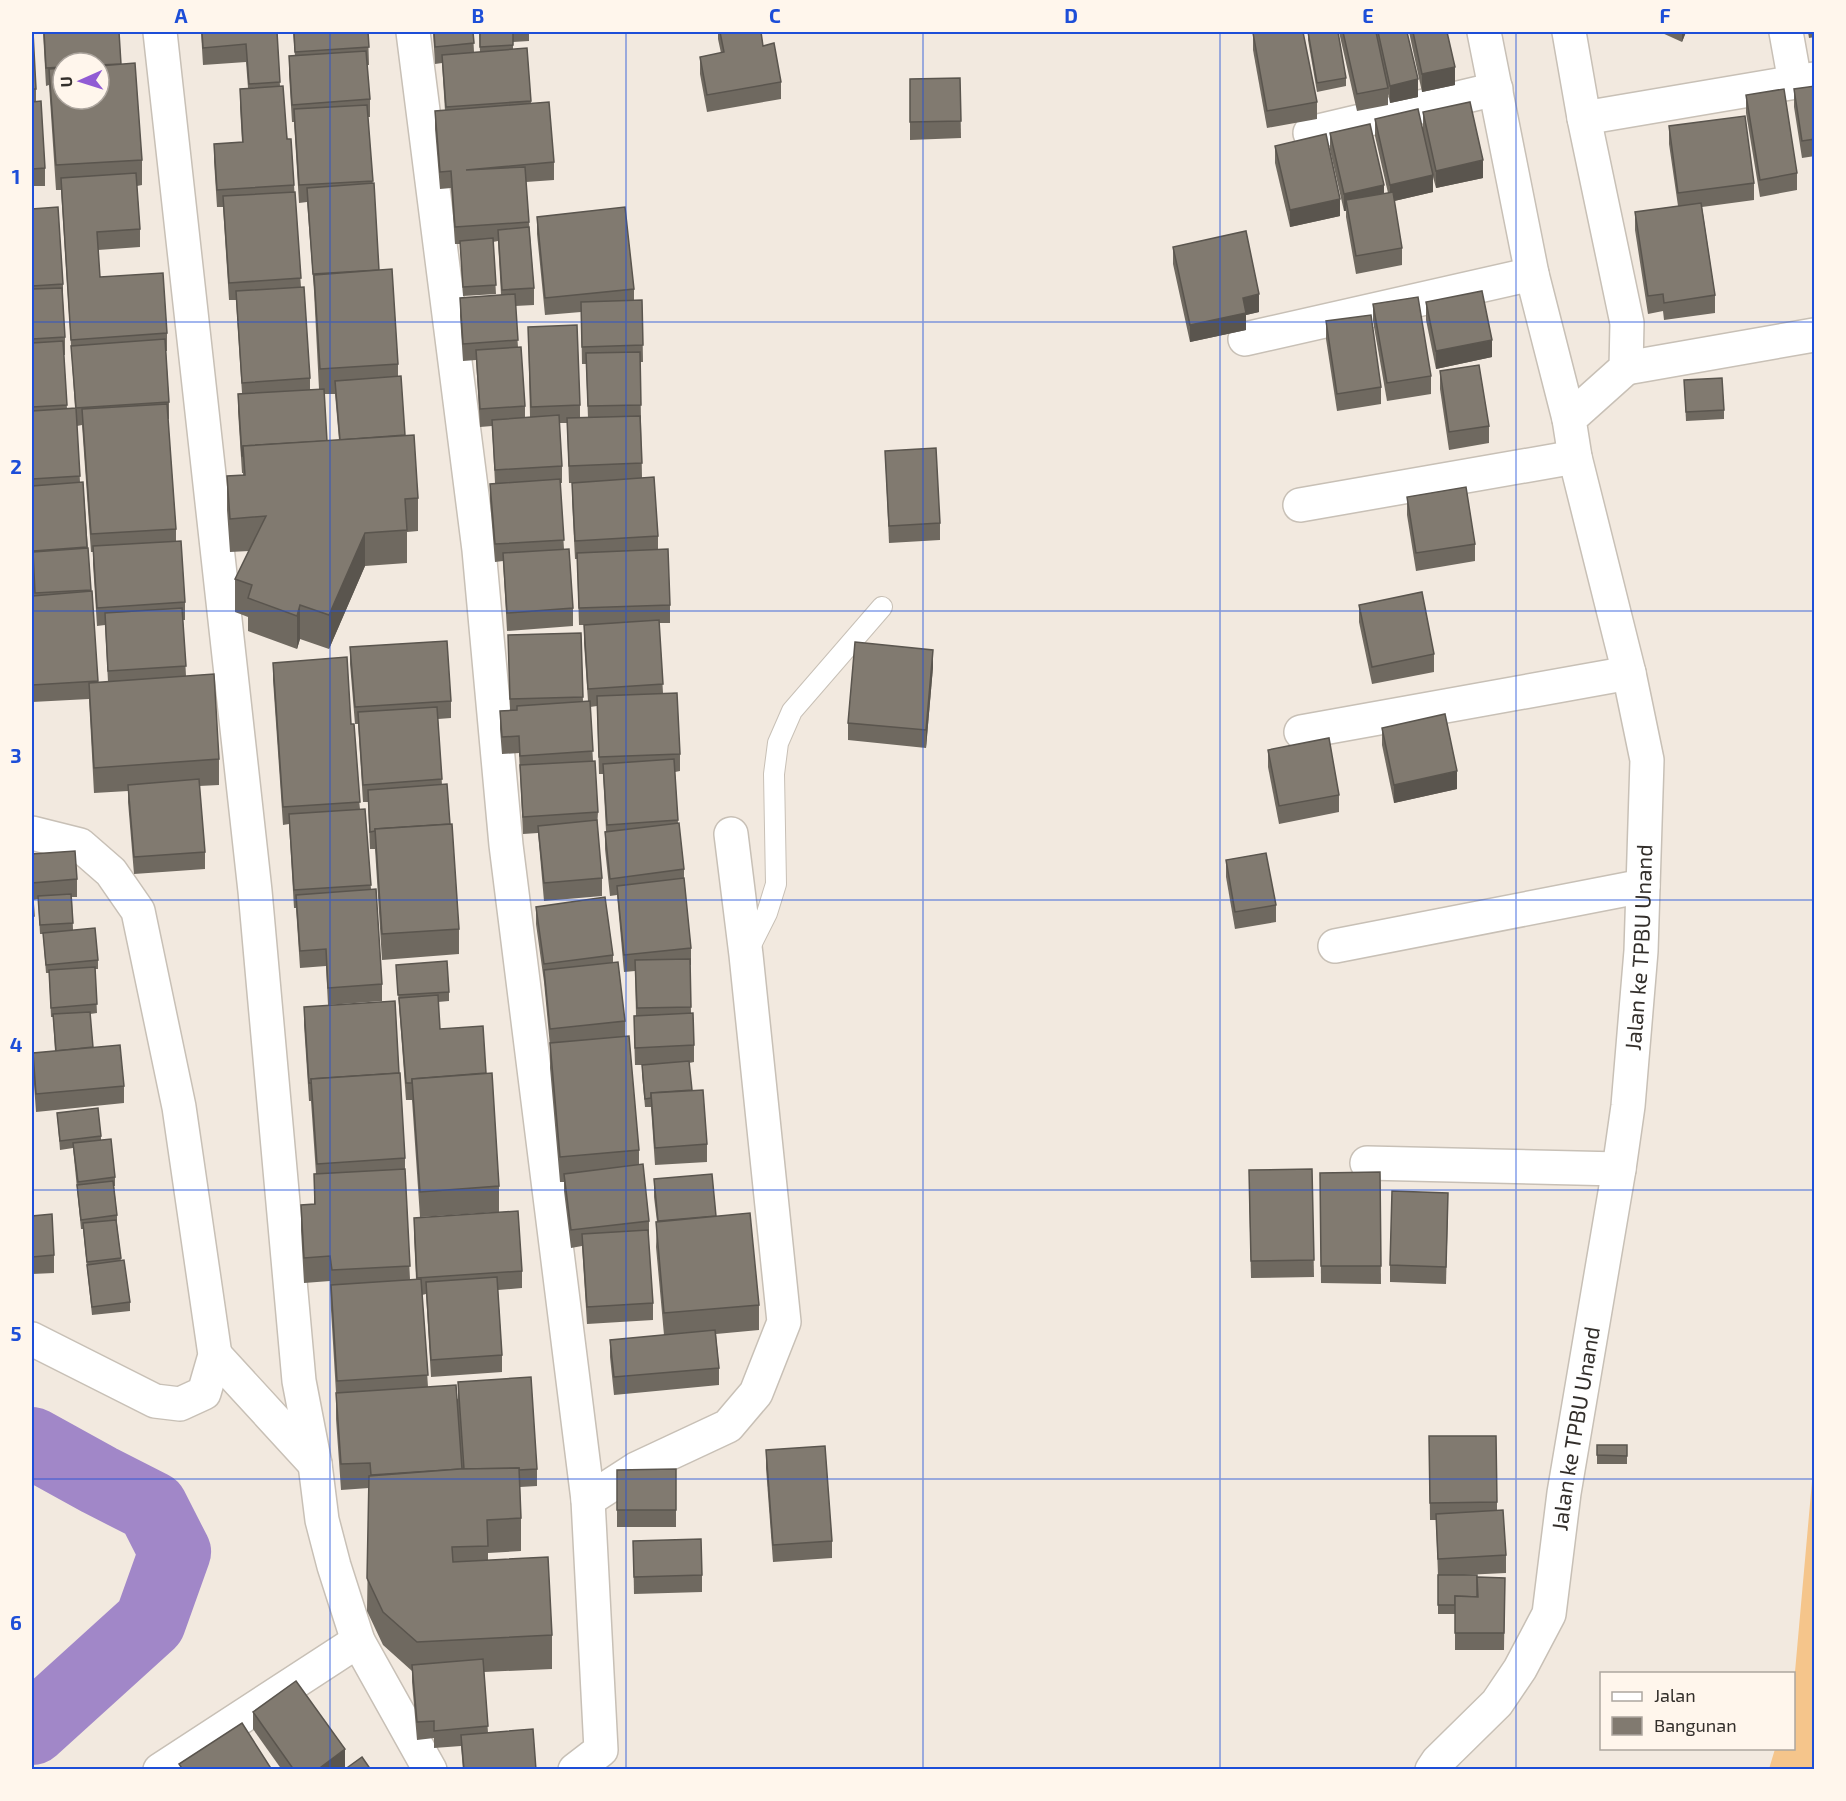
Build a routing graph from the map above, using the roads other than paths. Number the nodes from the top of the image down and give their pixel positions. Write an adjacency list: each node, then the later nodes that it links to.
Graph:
1 (160, 32): 29 (street)
2 (413, 32): 30 (street)
3 (1484, 32): 7 (street, Jalan ke TPBU Unand)
4 (1569, 32): 8 (street)
5 (1786, 32): 6 (street)
6 (1805, 80): 8 (street)
7 (1496, 89): 9 (street); 10 (street, Jalan ke TPBU Unand)
8 (1584, 118): 13 (street)
9 (1310, 133)
10 (1532, 274): 12 (street); 14 (street, Jalan ke TPBU Unand)
11 (1815, 335): 13 (street)
12 (1245, 339)
13 (1626, 368): 14 (street)
14 (1569, 419): 15 (street, Jalan ke TPBU Unand)
15 (1575, 457): 16 (street); 18 (street, Jalan ke TPBU Unand)
16 (1300, 505)
17 (882, 607): 24 (lane)
18 (1629, 673): 19 (street); 22 (street, Jalan ke TPBU Unand)
19 (1301, 732)
20 (32, 833): 28 (street)
21 (731, 834): 24 (street)
22 (1643, 886): 23 (street); 26 (street, Jalan ke TPBU Unand)
23 (1335, 946)
24 (746, 955): 30 (street)
25 (1367, 1163): 26 (street)
26 (1619, 1169): 36 (street, Jalan ke TPBU Unand)
27 (32, 1340): 28 (street)
28 (215, 1355): 29 (street)
29 (315, 1464): 31 (street)
30 (588, 1500): 32 (street)
31 (358, 1641): 33 (street); 34 (street)
32 (610, 1760): 35 (street)
33 (160, 1770)
34 (430, 1770)
35 (576, 1770)
36 (1432, 1770)

